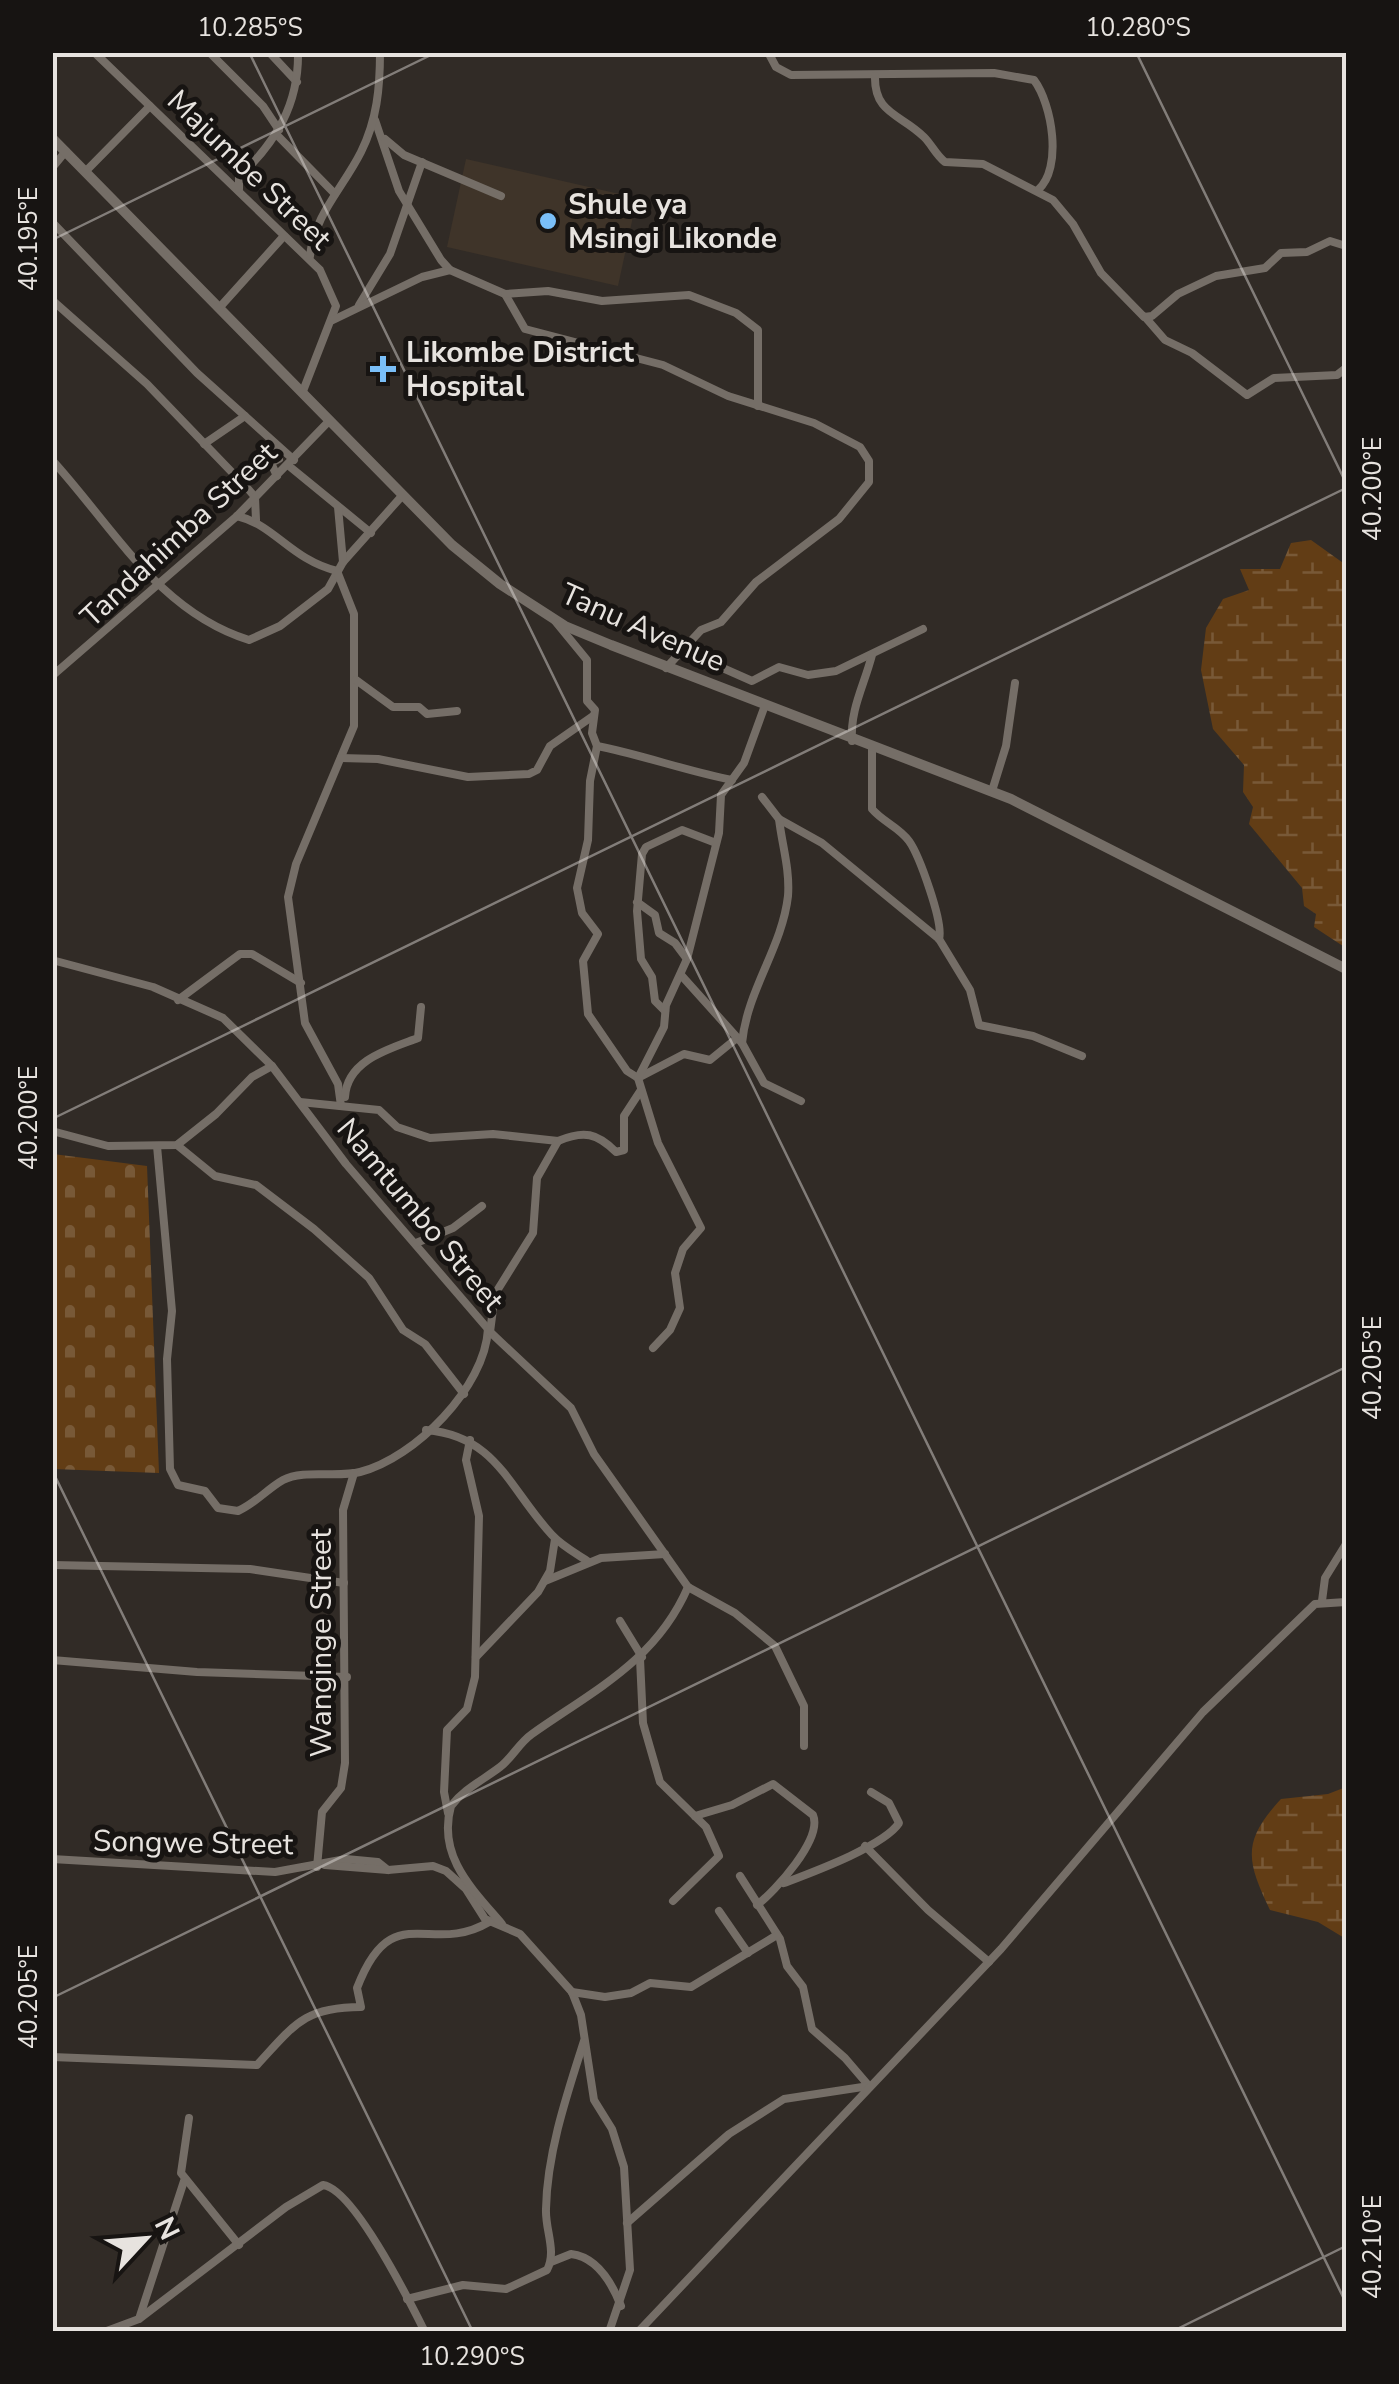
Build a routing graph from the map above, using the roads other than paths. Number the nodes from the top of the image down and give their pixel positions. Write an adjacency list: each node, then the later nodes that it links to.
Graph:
1 (94, 52): 9 (street, Majumbe Street)
2 (209, 52): 11 (street)
3 (270, 52): 8 (street)
4 (298, 52): 8 (street)
5 (380, 52): 10 (street)
6 (768, 52): 7 (street)
7 (875, 76): 21 (street); 21 (street)
8 (297, 82): 11 (street)
9 (150, 106): 17 (street); 18 (street, Majumbe Street)
10 (375, 120): 12 (street); 22 (street)
11 (277, 132): 19 (street); 22 (street)
12 (383, 137): 15 (street); 24 (street)
13 (52, 138): 14 (street, Tanu Avenue)
14 (66, 150): 16 (street); 17 (street, Tanu Avenue)
15 (422, 162): 23 (street); 24 (street)
16 (52, 168)
17 (84, 172): 33 (street, Tanu Avenue)
18 (225, 176): 19 (street); 20 (street, Majumbe Street)
19 (239, 177): 20 (street)
20 (239, 189): 26 (street, Majumbe Street)
21 (1038, 190): 34 (street)
22 (335, 194): 28 (street)
23 (501, 196)
24 (406, 205): 29 (street); 32 (street)
25 (52, 222): 39 (street)
26 (283, 236): 28 (street, Majumbe Street); 33 (street)
27 (1346, 246): 34 (street)
28 (310, 256): 35 (street, Majumbe Street)
29 (450, 270): 30 (street); 32 (street)
30 (505, 294): 38 (street); 38 (street)
31 (52, 300): 42 (street)
32 (359, 304): 35 (street)
33 (220, 307): 37 (street, Tanu Avenue)
34 (1145, 317): 36 (street)
35 (332, 320): 37 (street)
36 (1346, 368)
37 (304, 392): 40 (street, Tanu Avenue)
38 (758, 406): 57 (street)
39 (246, 416): 41 (street); 42 (street)
40 (330, 420): 44 (street, Tandahimba Street); 47 (street, Tanu Avenue)
41 (267, 437): 44 (street); 45 (street)
42 (204, 444): 46 (street)
43 (52, 460): 54 (street)
44 (292, 463): 45 (street, Tandahimba Street); 48 (street)
45 (277, 476): 46 (street, Tandahimba Street)
46 (255, 497): 49 (street, Tandahimba Street); 50 (street)
47 (401, 497): 51 (street); 55 (street, Tanu Avenue)
48 (338, 506): 51 (street); 52 (street)
49 (237, 516): 50 (street); 54 (street, Tandahimba Street)
50 (256, 520): 53 (street)
51 (371, 534): 52 (street)
52 (343, 562): 53 (street)
53 (337, 571): 54 (street); 61 (street)
54 (158, 588): 60 (street, Tandahimba Street)
55 (552, 618): 59 (street, Tanu Avenue); 65 (street)
56 (923, 629): 58 (street)
57 (682, 650): 58 (street); 59 (street)
58 (872, 655): 66 (street)
59 (666, 668): 63 (street, Tanu Avenue)
60 (52, 676)
61 (356, 680): 64 (street); 69 (street)
62 (1015, 683): 71 (street)
63 (764, 708): 66 (street, Tanu Avenue); 70 (street)
64 (457, 711)
65 (593, 716): 67 (street); 69 (street)
66 (852, 741): 68 (street, Tanu Avenue)
67 (597, 746): 70 (street); 88 (street)
68 (872, 748): 71 (street, Tanu Avenue); 76 (street)
69 (341, 758): 81 (street)
70 (732, 780): 74 (street)
71 (992, 791): 79 (street, Tanu Avenue)
72 (762, 797): 73 (street)
73 (779, 820): 76 (street); 85 (street)
74 (716, 842): 75 (street); 77 (street)
75 (637, 902): 77 (street); 84 (street)
76 (940, 939): 86 (street)
77 (686, 959): 80 (street)
78 (52, 960): 82 (street, Namtumbo Street)
79 (1346, 968)
80 (682, 975): 84 (street); 85 (street)
81 (301, 982): 82 (street); 93 (street)
82 (178, 1000): 87 (street, Namtumbo Street)
83 (421, 1007): 93 (street)
84 (665, 1011): 88 (street)
85 (739, 1040): 88 (street); 90 (street)
86 (1082, 1056)
87 (272, 1066): 91 (street, Namtumbo Street); 97 (street)
88 (638, 1078): 89 (street)
89 (641, 1090): 96 (street); 102 (street)
90 (801, 1101)
91 (300, 1102): 92 (street); 94 (street, Namtumbo Street)
92 (324, 1103): 93 (street); 94 (street)
93 (342, 1106): 96 (street)
94 (319, 1129): 100 (street, Namtumbo Street)
95 (52, 1131): 98 (street)
96 (558, 1141): 101 (street)
97 (177, 1144): 98 (street); 103 (street)
98 (157, 1146): 106 (street, Namtumbo Street)
99 (482, 1206): 100 (street)
100 (416, 1243): 101 (street, Namtumbo Street)
101 (490, 1331): 103 (street, Namtumbo Street); 109 (street)
102 (653, 1348)
103 (464, 1394): 104 (street, Namtumbo Street)
104 (426, 1430): 105 (street); 106 (street, Namtumbo Street)
105 (470, 1440): 107 (street); 118 (street)
106 (354, 1473): 113 (street, Wanginge Street)
107 (555, 1538): 110 (street); 112 (street)
108 (1346, 1544): 115 (street)
109 (665, 1554): 110 (street); 114 (street)
110 (589, 1562): 112 (street)
111 (52, 1565): 113 (street)
112 (545, 1581): 118 (street)
113 (344, 1583): 121 (street, Wanginge Street)
114 (688, 1587): 119 (street); 122 (street)
115 (1322, 1601): 116 (street); 138 (street)
116 (1346, 1602)
117 (620, 1620): 119 (street)
118 (476, 1657): 125 (street)
119 (641, 1658): 124 (street); 125 (street)
120 (52, 1660): 121 (street)
121 (346, 1677): 128 (street, Wanginge Street)
122 (804, 1746)
123 (871, 1792): 126 (street)
124 (695, 1816): 130 (street); 131 (street)
125 (449, 1817): 135 (street)
126 (866, 1846): 130 (street); 138 (street)
127 (52, 1859): 128 (street, Songwe Street)
128 (321, 1866): 134 (street, Songwe Street)
129 (740, 1876): 132 (street)
130 (784, 1883): 132 (street)
131 (673, 1902)
132 (757, 1905): 136 (street)
133 (719, 1910): 137 (street)
134 (489, 1922): 135 (street); 141 (street)
135 (504, 1926): 139 (street)
136 (777, 1935): 137 (street); 142 (street)
137 (748, 1953): 139 (street)
138 (989, 1962): 142 (street)
139 (572, 1992): 140 (street)
140 (585, 2037): 145 (street); 147 (street)
141 (52, 2057)
142 (869, 2088): 145 (street); 154 (street)
143 (189, 2118): 144 (street)
144 (184, 2181): 146 (street); 150 (street)
145 (627, 2223): 149 (street)
146 (239, 2246): 148 (street); 150 (street)
147 (551, 2262): 148 (street); 149 (street)
148 (407, 2299): 152 (street)
149 (621, 2306): 153 (street)
150 (139, 2319): 151 (street)
151 (104, 2332)
152 (425, 2332)
153 (609, 2332)
154 (638, 2332)

